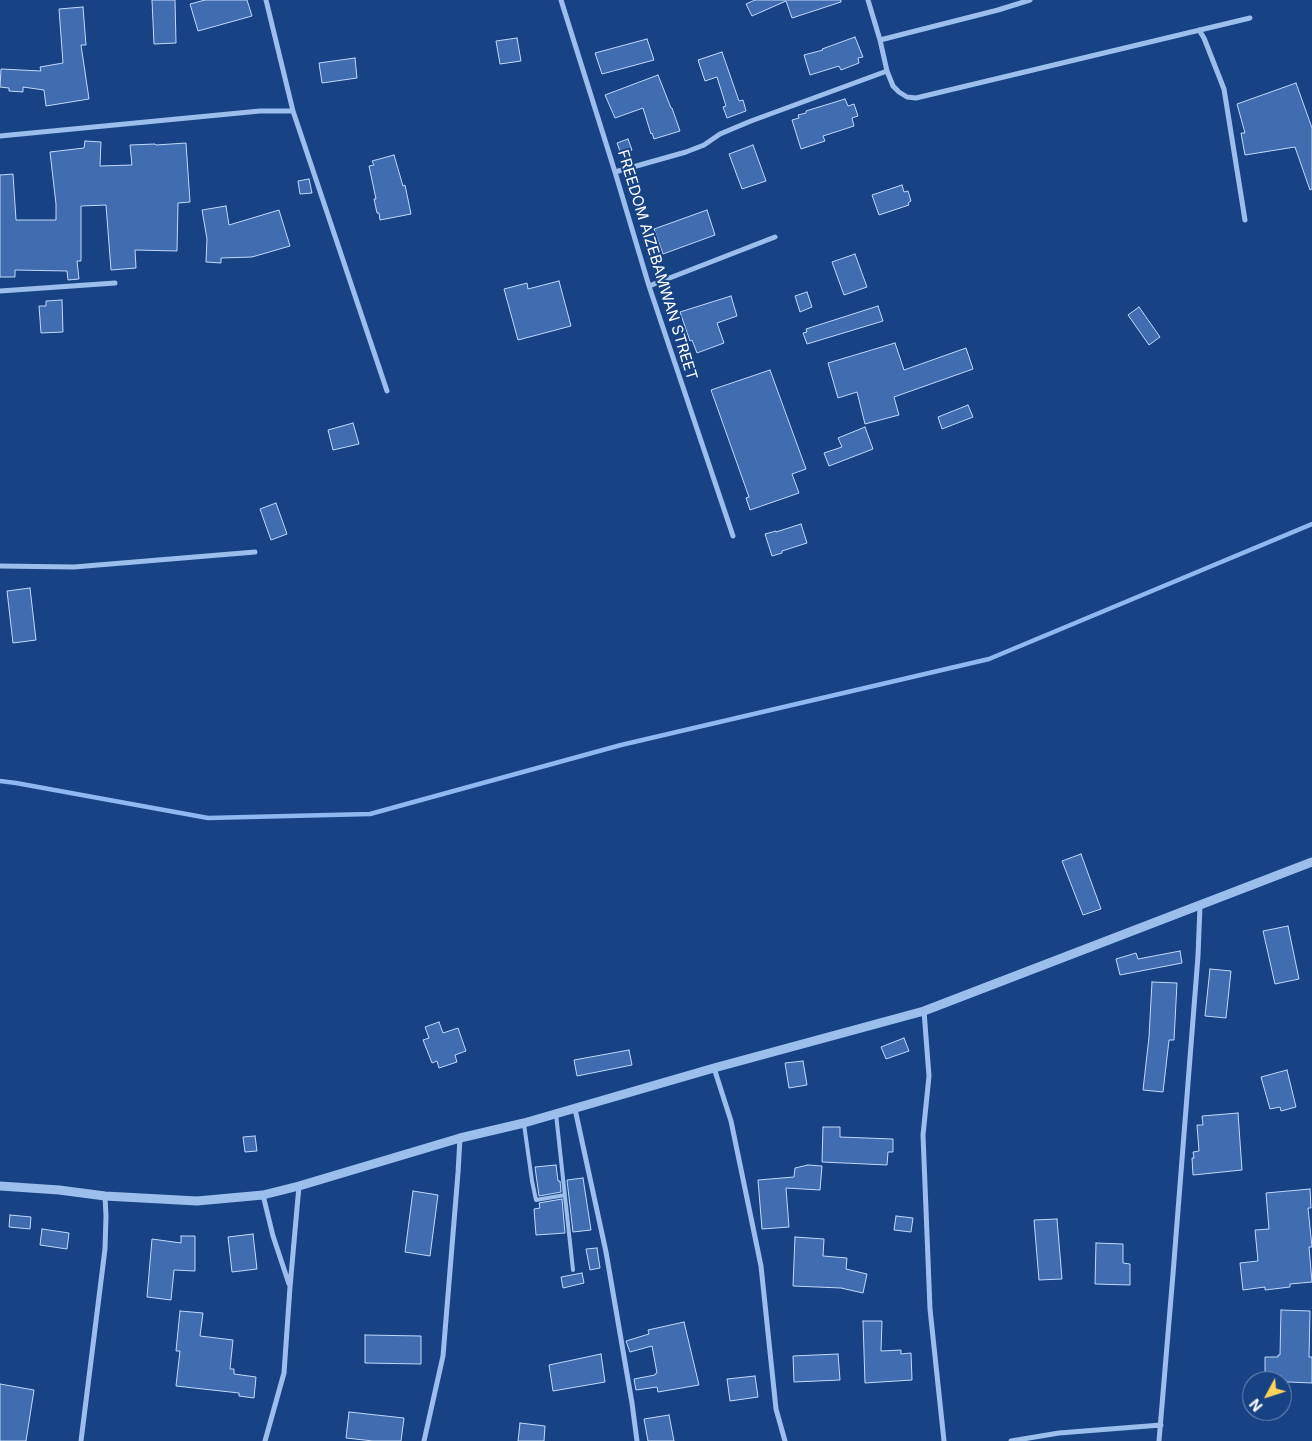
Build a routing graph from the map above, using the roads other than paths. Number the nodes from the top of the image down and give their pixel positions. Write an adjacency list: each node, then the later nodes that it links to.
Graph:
1 (266, 0): 9 (street)
2 (561, 0): 11 (street, FREEDOM AIZEBAMWAN STREET)
3 (868, 0): 7 (street)
4 (1030, 0): 7 (street)
5 (1250, 18): 6 (street)
6 (1198, 30): 8 (street); 12 (street)
7 (880, 40): 8 (street)
8 (887, 71): 11 (street)
9 (293, 111): 10 (street); 17 (street)
10 (0, 136)
11 (615, 172): 15 (street, FREEDOM AIZEBAMWAN STREET)
12 (1245, 220)
13 (775, 237): 15 (street)
14 (115, 284): 16 (street)
15 (649, 286): 18 (street, FREEDOM AIZEBAMWAN STREET)
16 (0, 290)
17 (387, 391)
18 (733, 536)
19 (256, 552): 20 (street)
20 (0, 566)
21 (1312, 862): 22 (street)
22 (1200, 906): 23 (street); 36 (street)
23 (924, 1011): 24 (street); 42 (street)
24 (714, 1068): 25 (street); 41 (street)
25 (575, 1109): 26 (street); 40 (street)
26 (556, 1114): 27 (street); 32 (lane)
27 (524, 1123): 28 (street); 32 (lane)
28 (460, 1138): 30 (street); 39 (street)
29 (0, 1186): 33 (street)
30 (299, 1186): 31 (street); 35 (street)
31 (263, 1195): 33 (street); 35 (street)
32 (565, 1195): 34 (lane)
33 (105, 1196): 37 (street)
34 (573, 1270)
35 (290, 1287): 38 (street)
36 (1161, 1425): 43 (street); 44 (street)
37 (81, 1441)
38 (265, 1441)
39 (424, 1441)
40 (637, 1441)
41 (785, 1441)
42 (944, 1441)
43 (1011, 1441)
44 (1159, 1441)

